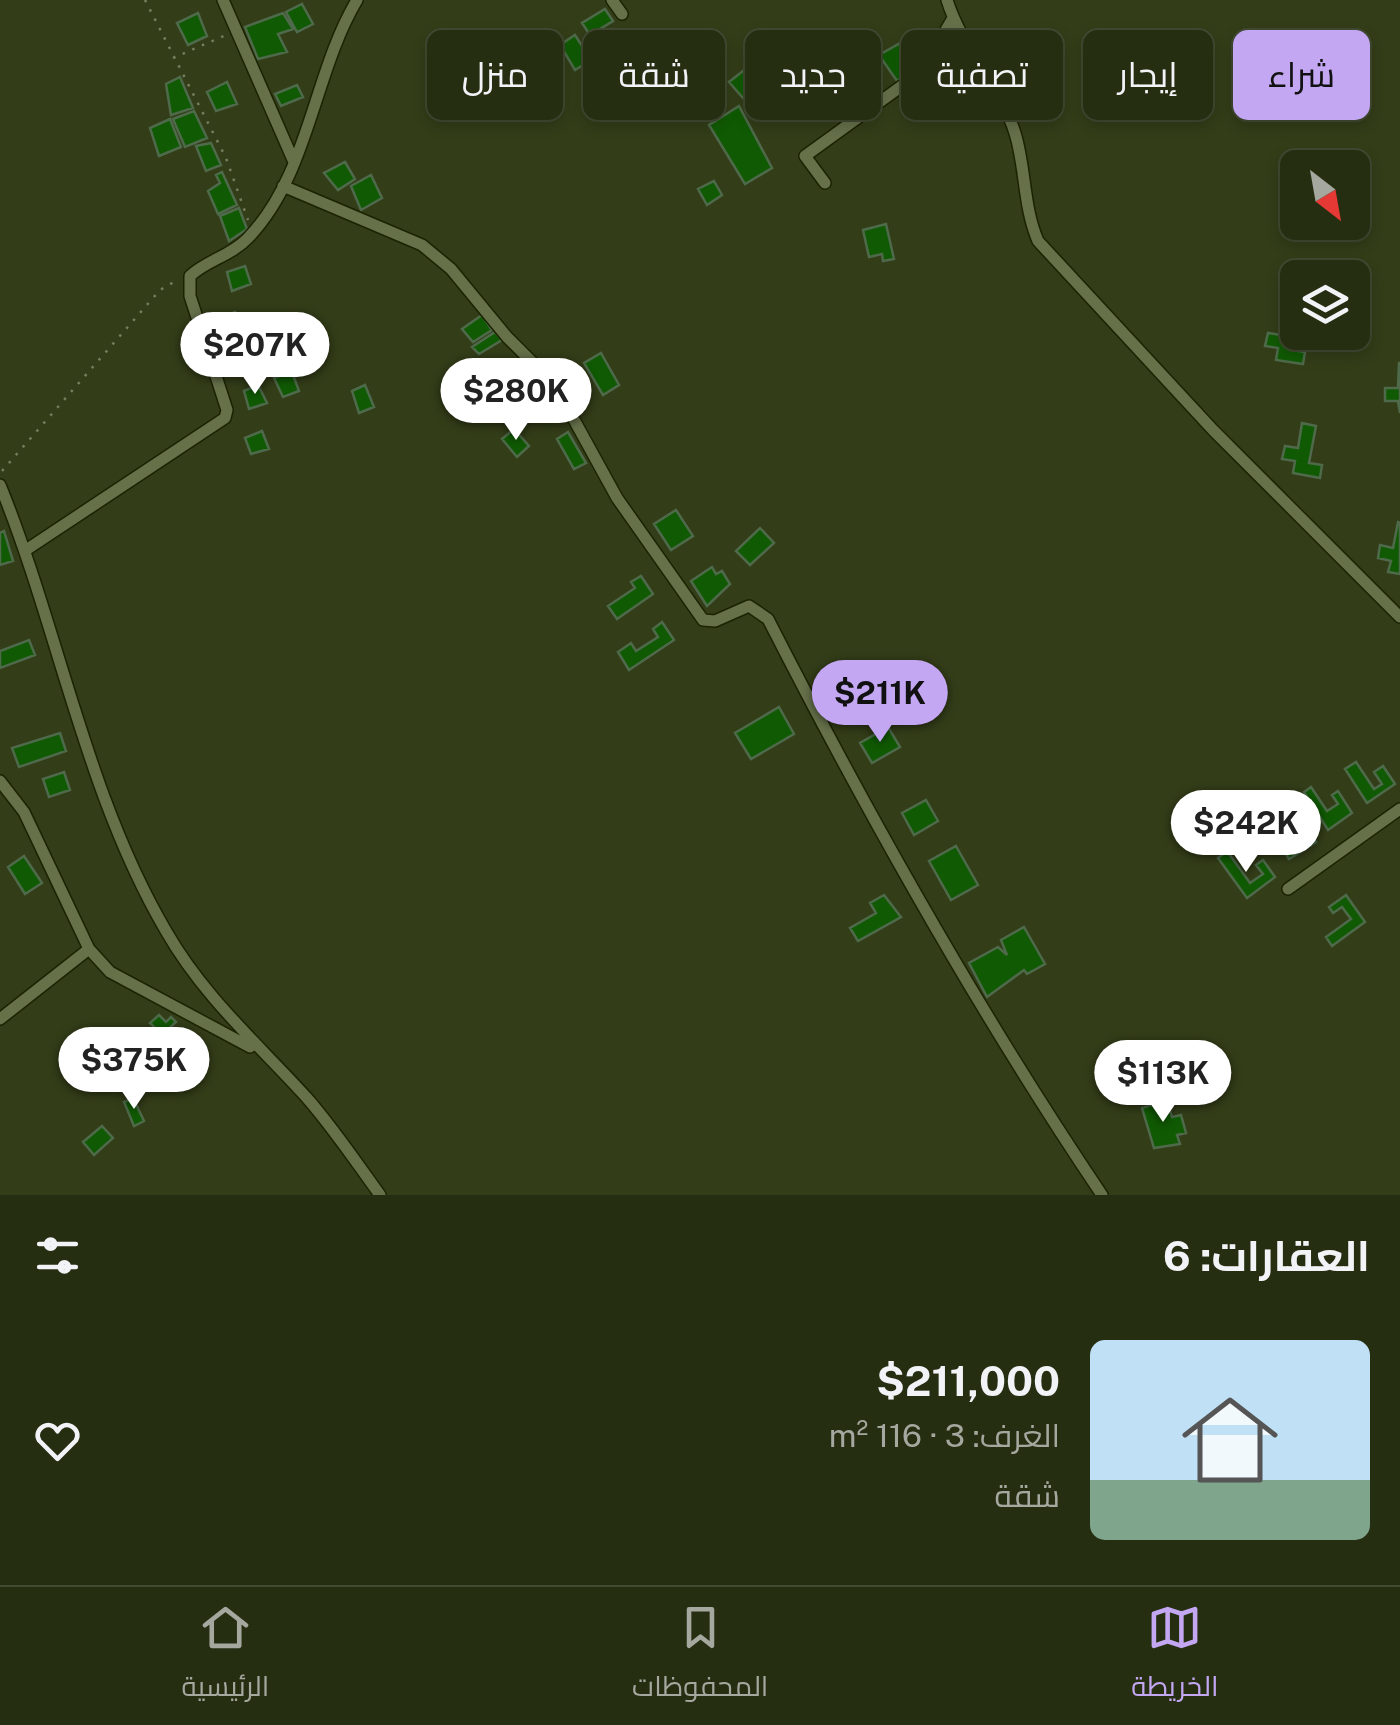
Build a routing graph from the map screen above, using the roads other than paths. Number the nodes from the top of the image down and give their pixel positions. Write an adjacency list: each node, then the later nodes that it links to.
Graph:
1 (223, 0): 7 (street)
2 (356, 0): 7 (street)
3 (612, 0): 5 (street)
4 (948, 0): 6 (street)
5 (622, 14)
6 (953, 18): 8 (street); 12 (street)
7 (294, 162): 9 (street)
8 (825, 183)
9 (282, 186): 11 (street); 20 (street)
10 (0, 485): 11 (street)
11 (26, 550): 18 (street)
12 (1400, 618)
13 (0, 781): 16 (street)
14 (1400, 809): 15 (street)
15 (1288, 889)
16 (89, 949): 17 (street); 18 (street)
17 (0, 1019)
18 (260, 1052): 19 (street)
19 (380, 1195)
20 (1102, 1195)

